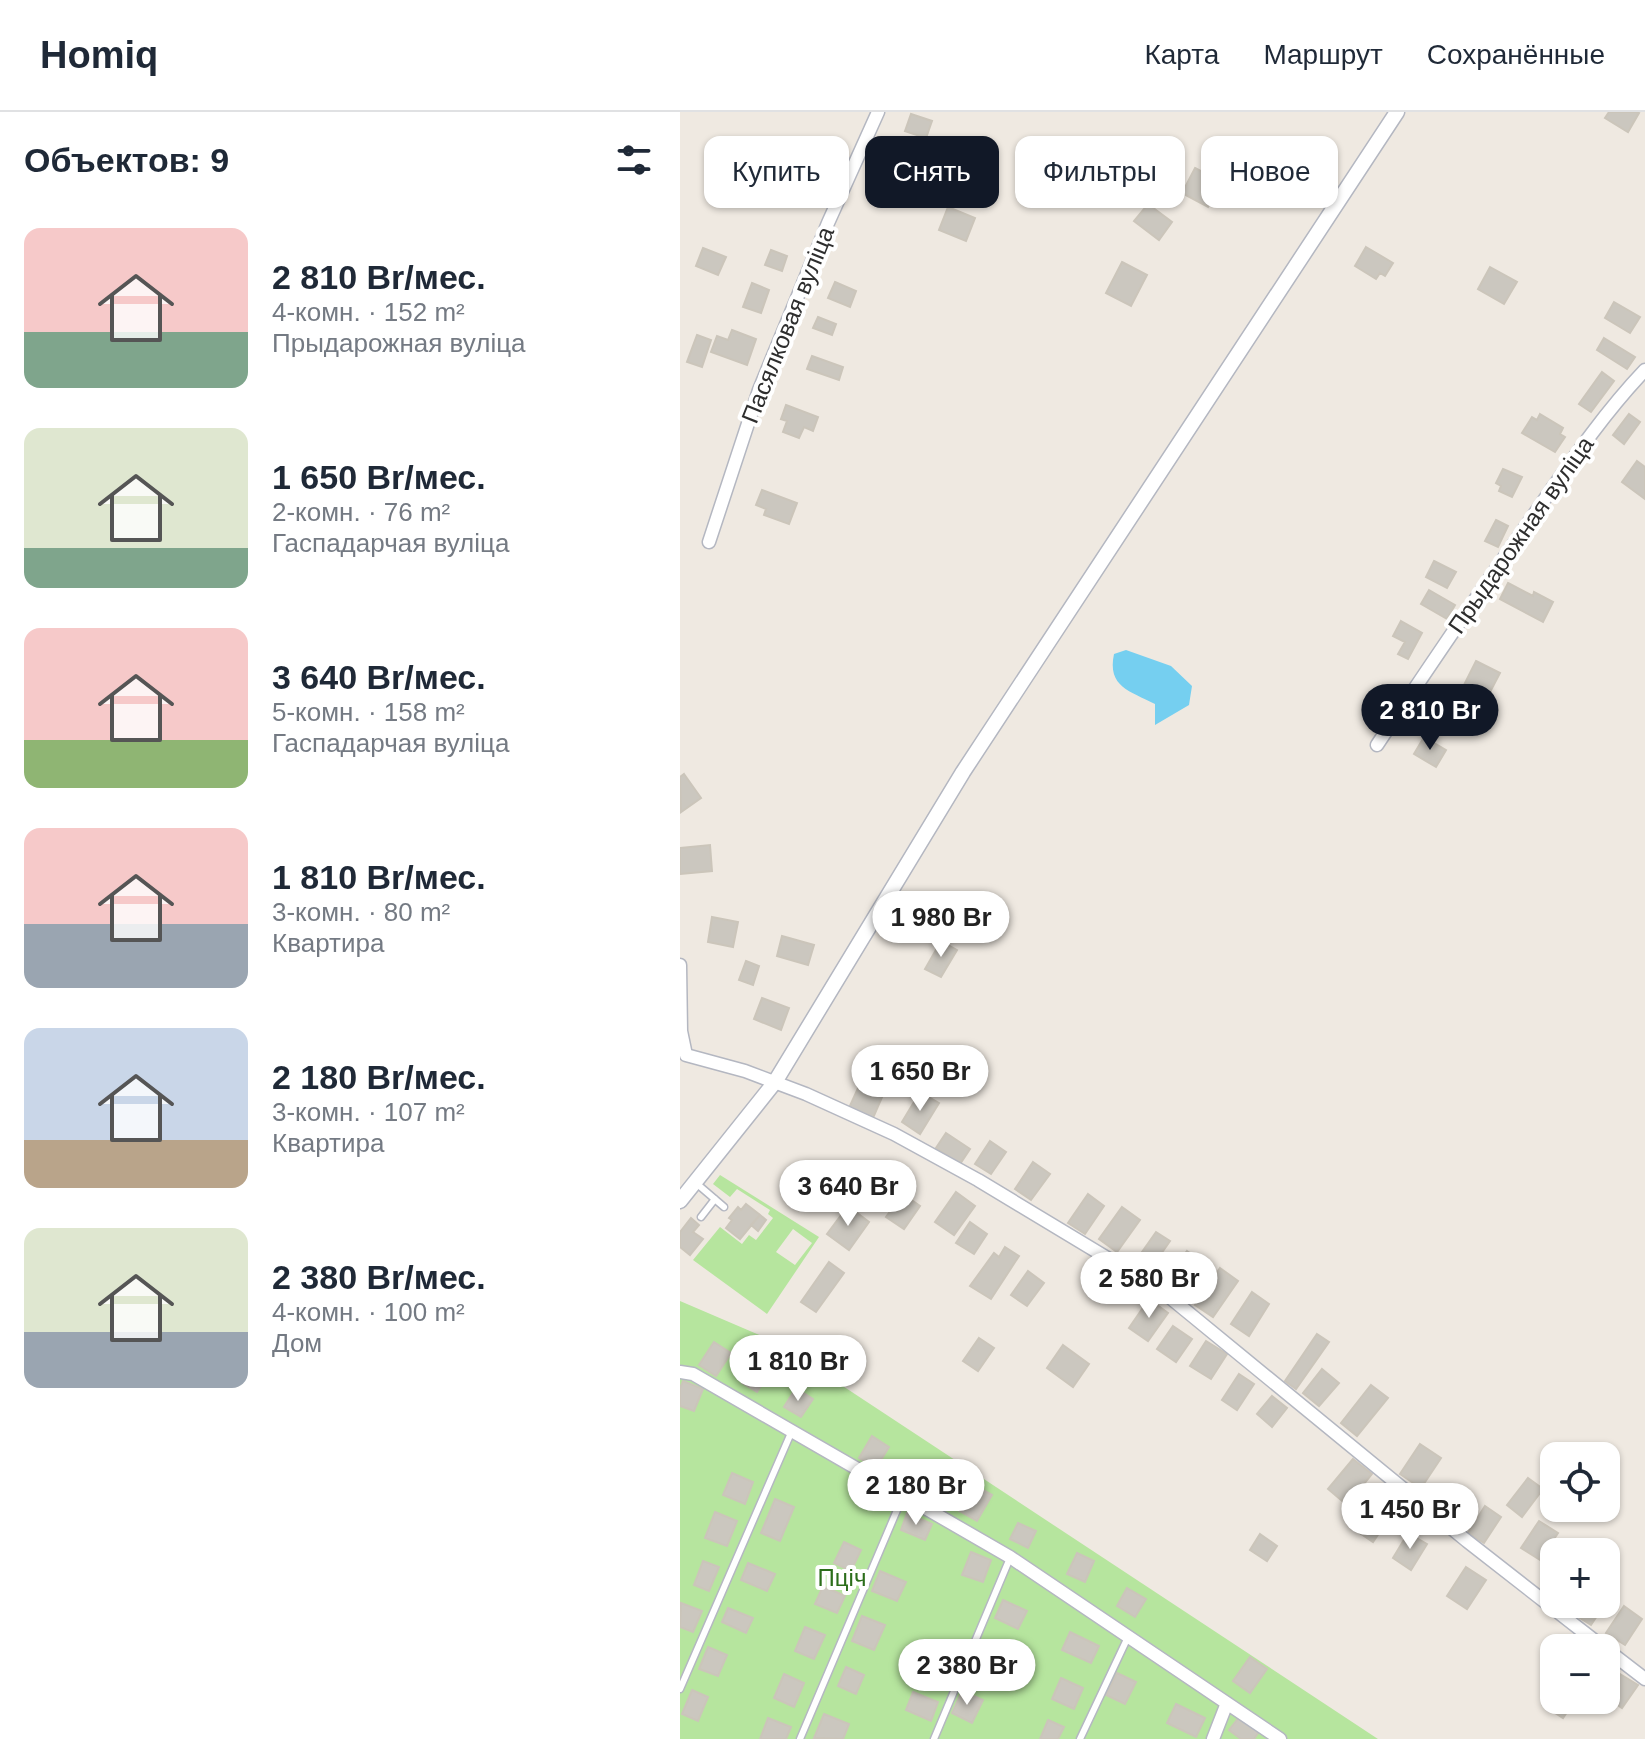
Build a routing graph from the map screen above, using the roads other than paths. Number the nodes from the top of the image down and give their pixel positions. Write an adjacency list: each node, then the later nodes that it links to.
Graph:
1 (878, 112): 4 (street, Пасялковая вуліца)
2 (1397, 112): 9 (street)
3 (1645, 370): 5 (street, Прыдарожная вуліца)
4 (709, 542)
5 (1377, 745)
6 (680, 965): 7 (street)
7 (686, 1055): 8 (street); 9 (street)
8 (680, 1069)
9 (775, 1082): 10 (street); 19 (street)
10 (696, 1183): 11 (lane); 12 (street)
11 (715, 1199): 13 (lane); 14 (lane)
12 (680, 1201)
13 (724, 1207)
14 (701, 1217)
15 (680, 1372): 16 (street)
16 (791, 1433): 17 (street); 23 (lane)
17 (903, 1496): 18 (street); 25 (lane)
18 (1010, 1557): 20 (street); 26 (lane)
19 (1586, 1634)
20 (1128, 1637): 24 (street); 27 (lane)
21 (1620, 1660): 22 (street)
22 (1645, 1679)
23 (680, 1689)
24 (1227, 1703): 28 (street); 29 (street)
25 (800, 1739)
26 (934, 1739)
27 (1080, 1739)
28 (1213, 1739)
29 (1280, 1739)

